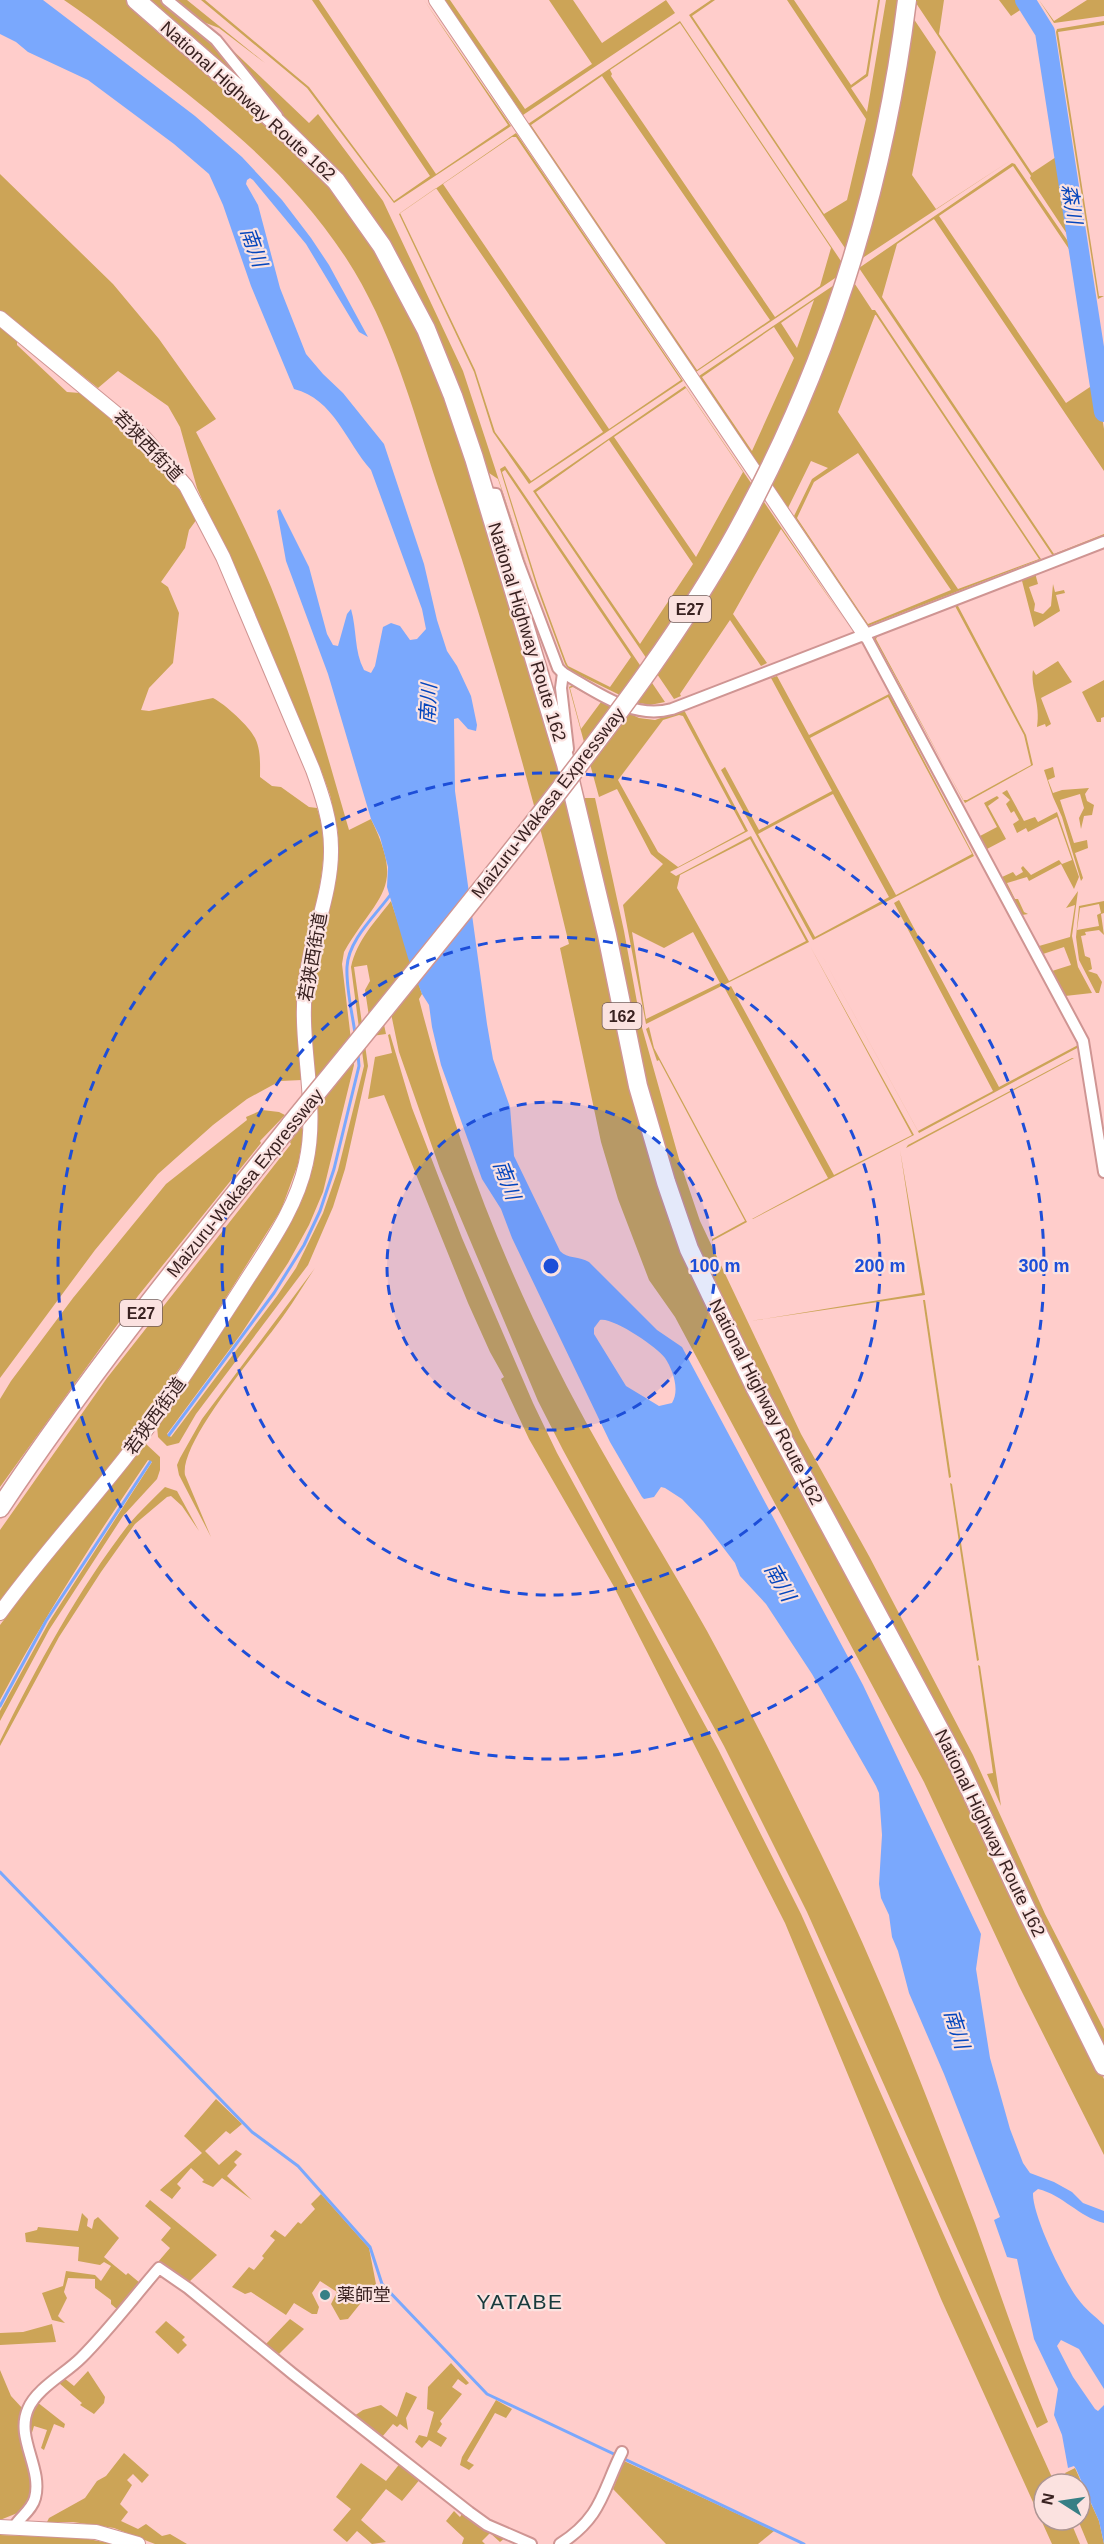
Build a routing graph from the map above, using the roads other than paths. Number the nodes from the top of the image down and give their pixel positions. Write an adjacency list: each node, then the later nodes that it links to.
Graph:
1 (136, 0): 5 (highway, National Highway Route 162 / 162)
2 (167, 0): 5 (street)
3 (436, 0): 9 (street)
4 (907, 0): 13 (highway, Maizuru-Wakasa Expressway / E27, bridge)
5 (276, 122): 7 (highway, National Highway Route 162 / 162)
6 (0, 318): 14 (street, 若狭西街道)
7 (485, 493): 10 (street); 11 (highway, National Highway Route 162 / 162)
8 (1104, 542): 9 (street)
9 (865, 634): 10 (street); 12 (street)
10 (563, 674): 11 (street)
11 (566, 764): 15 (highway, National Highway Route 162 / 162)
12 (1104, 1172)
13 (0, 1508)
14 (0, 1613)
15 (1104, 2066)
16 (622, 2452): 20 (street)
17 (7, 2527): 18 (street); 19 (street)
18 (138, 2544)
19 (531, 2544)
20 (560, 2544)

